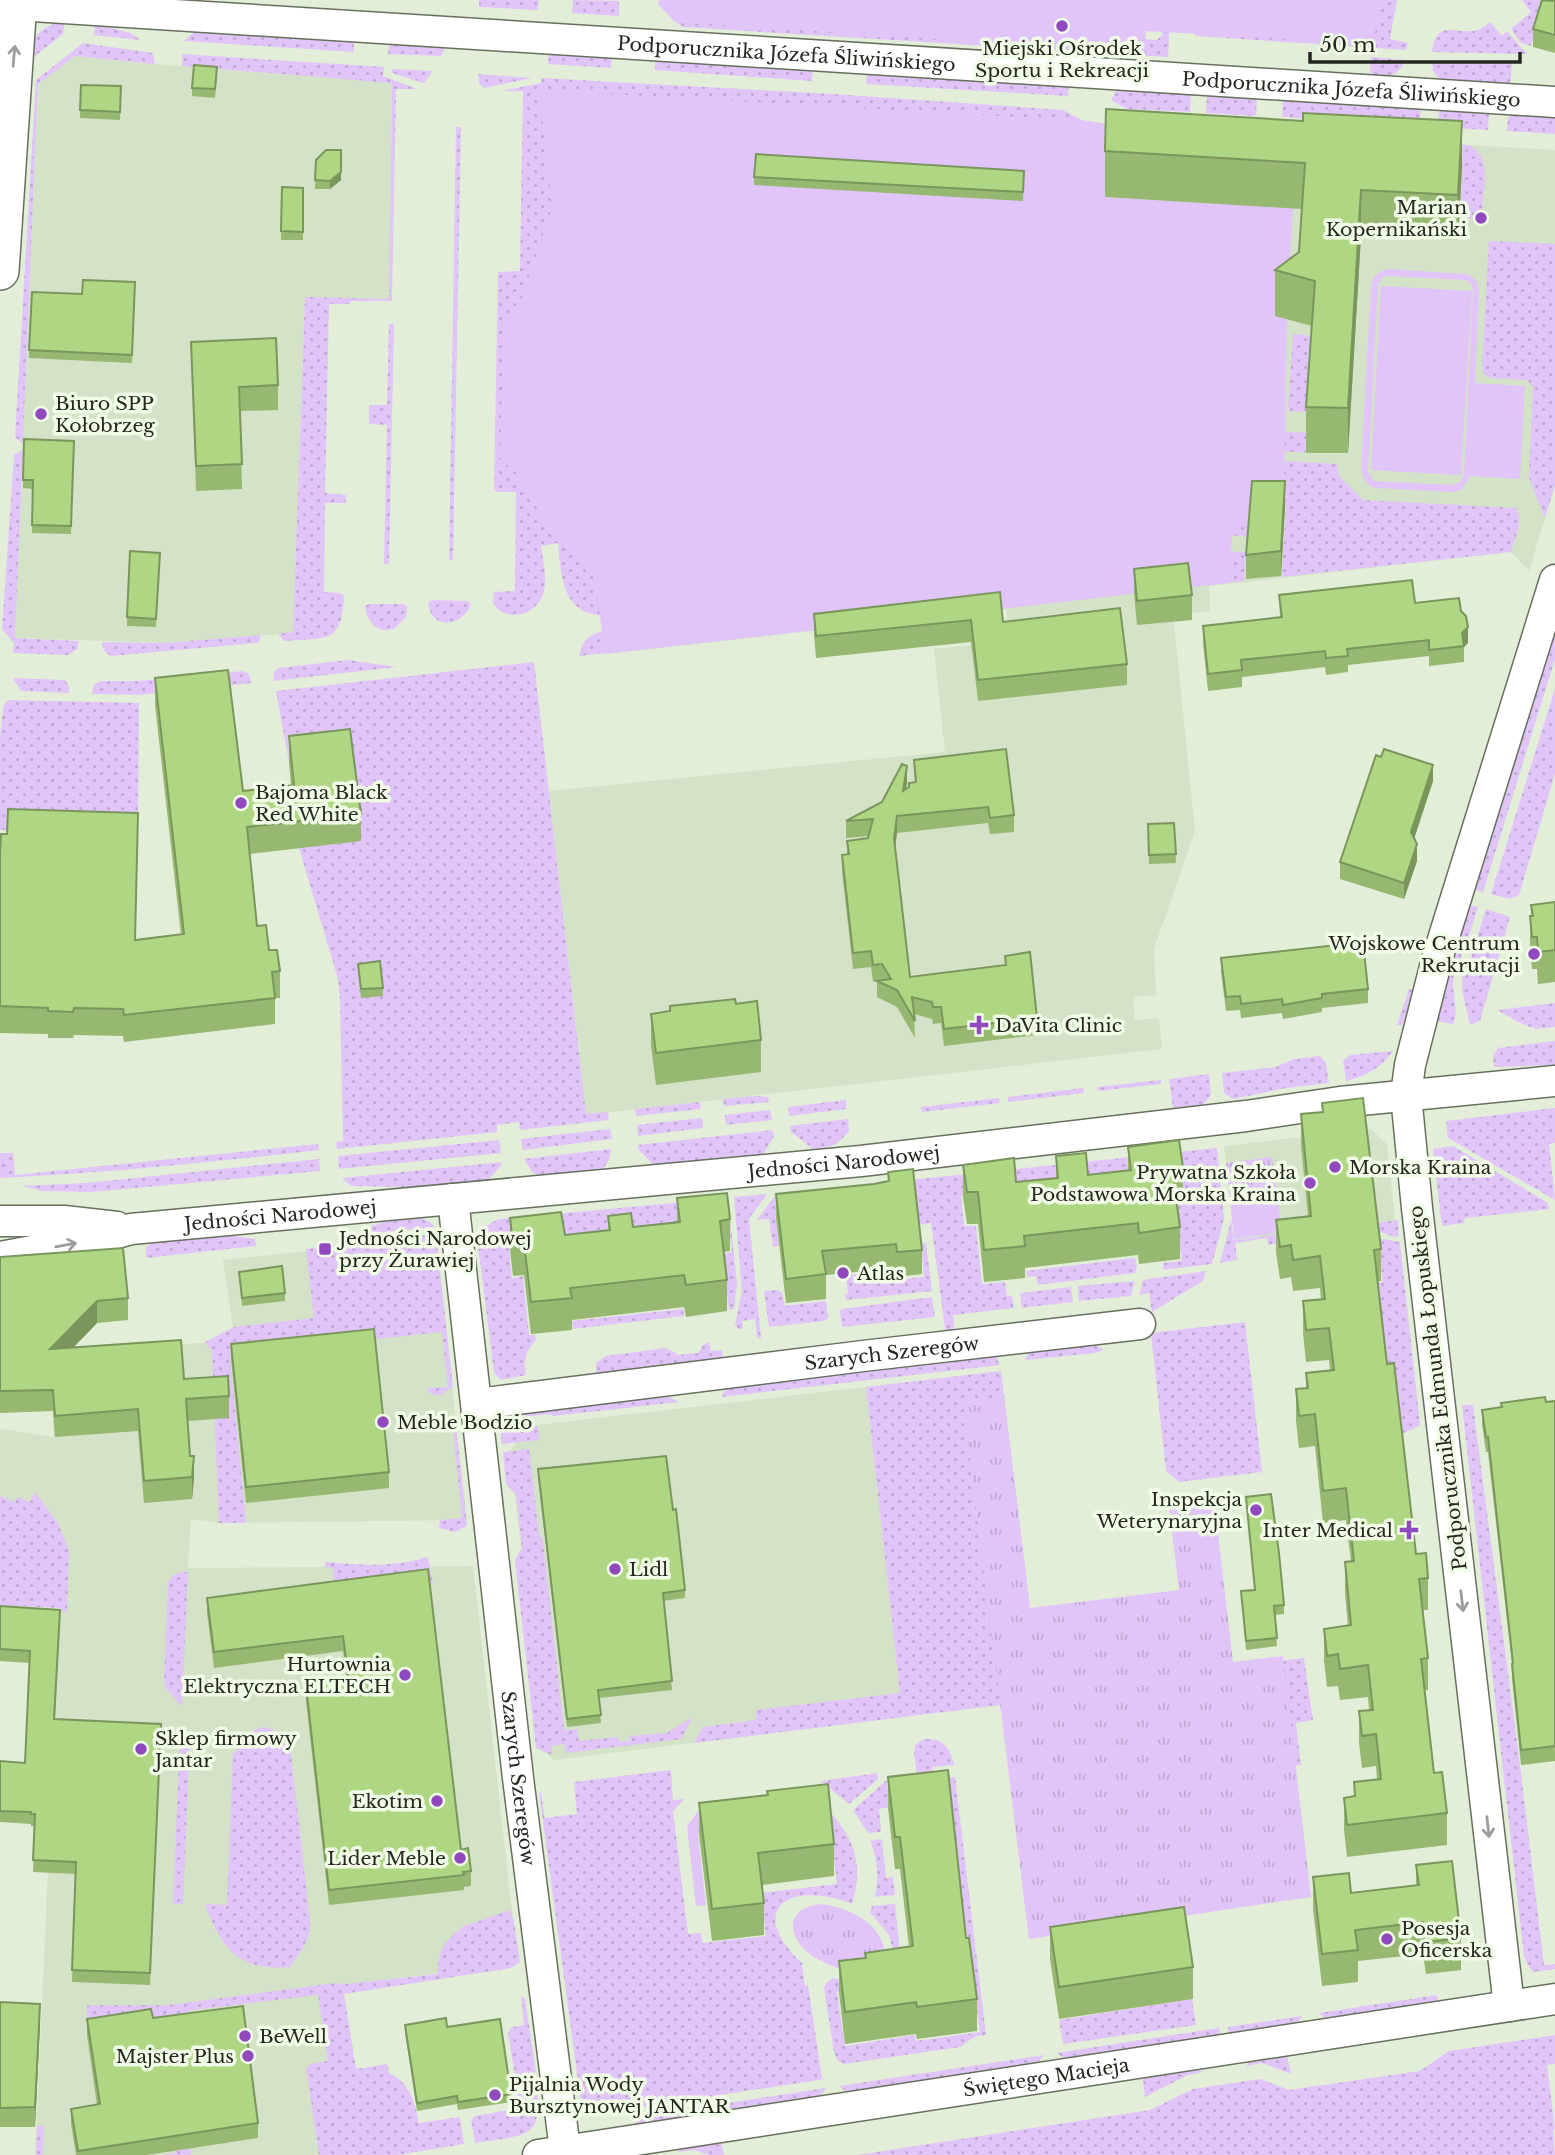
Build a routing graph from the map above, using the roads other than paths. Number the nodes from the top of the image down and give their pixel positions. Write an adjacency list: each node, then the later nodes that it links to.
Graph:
1 (12, 3): 2 (street, Podporucznika Józefa Śliwińskiego); 3 (main road, one-way to 1)
2 (1555, 102)
3 (0, 271)
4 (1555, 580): 6 (street, Podporucznika Edmunda Łopuskiego)
5 (1555, 1081): 6 (street, Jedności Narodowej)
6 (1406, 1095): 7 (street, Jedności Narodowej); 14 (street, Podporucznika Edmunda Łopuskiego, one-way to 14)
7 (453, 1199): 9 (street, Jedności Narodowej); 12 (street, Szarych Szeregów)
8 (0, 1221): 9 (street, Jedności Narodowej)
9 (131, 1229): 10 (street, Jedności Narodowej, one-way to 9)
10 (0, 1257)
11 (1140, 1325): 12 (street, Szarych Szeregów)
12 (477, 1404): 15 (street, Szarych Szeregów)
13 (1555, 1999): 14 (street, Świętego Macieja)
14 (1509, 2006): 15 (street, Świętego Macieja)
15 (552, 2152)

